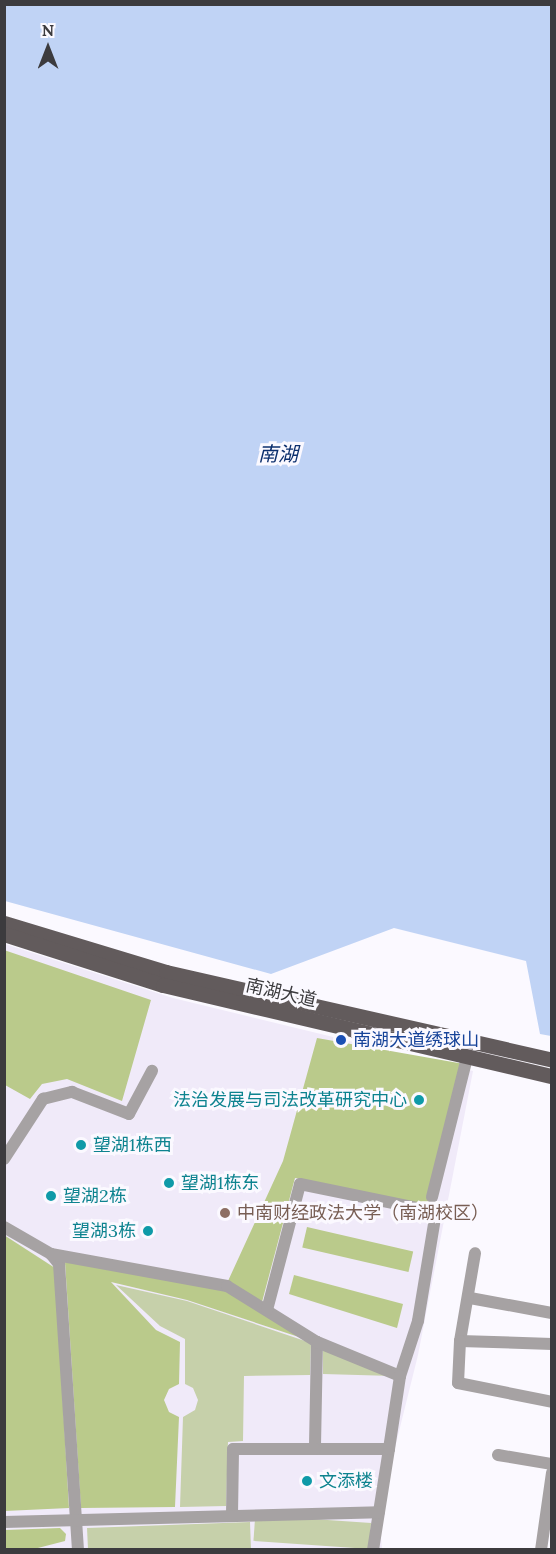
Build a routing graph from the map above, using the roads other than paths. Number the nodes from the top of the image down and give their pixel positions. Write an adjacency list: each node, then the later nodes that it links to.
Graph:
1 (4, 923): 4 (main road, 南湖大道)
2 (4, 934): 3 (main road, 南湖大道)
3 (467, 1058): 6 (main road, 南湖大道); 8 (street)
4 (552, 1060)
5 (152, 1071): 7 (street)
6 (552, 1076)
7 (4, 1159)
8 (432, 1197)
9 (4, 1227): 11 (street)
10 (475, 1252): 12 (street)
11 (51, 1254): 13 (street); 27 (street)
12 (470, 1298): 14 (street); 15 (street)
13 (267, 1310): 16 (street); 18 (street)
14 (552, 1313)
15 (460, 1341): 17 (street); 19 (street)
16 (317, 1342): 18 (street); 20 (street)
17 (552, 1344)
18 (400, 1376): 21 (street)
19 (552, 1402)
20 (315, 1449): 21 (street); 26 (street)
21 (389, 1449): 25 (street)
22 (498, 1455): 23 (street)
23 (552, 1464)
24 (552, 1473): 28 (street)
25 (380, 1512): 26 (street); 31 (street)
26 (232, 1515): 27 (street)
27 (76, 1519): 29 (street); 30 (street)
28 (548, 1521): 32 (street)
29 (4, 1522)
30 (78, 1550)
31 (373, 1550)
32 (541, 1550)

